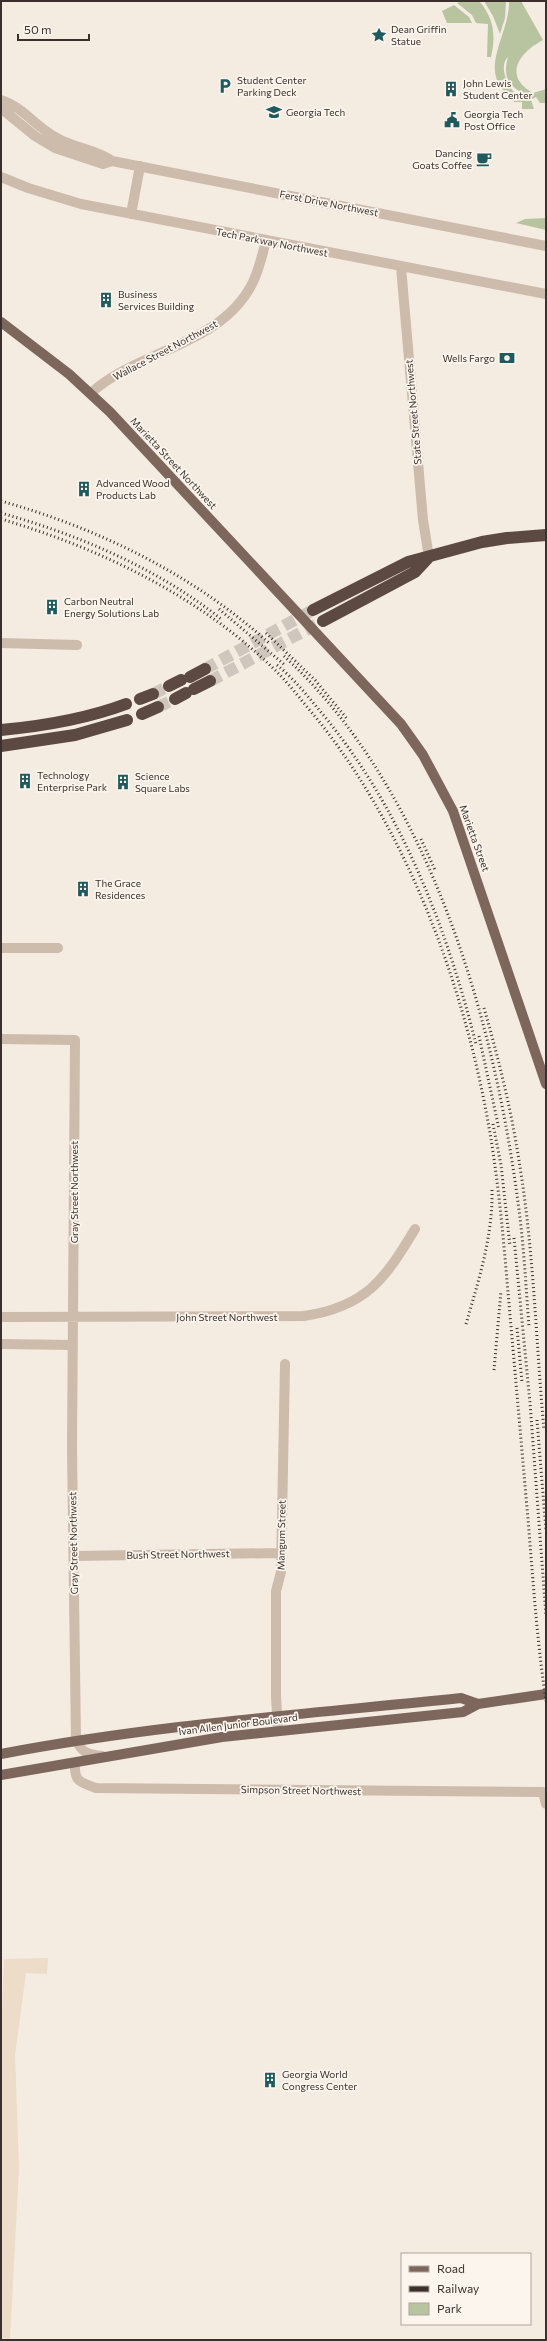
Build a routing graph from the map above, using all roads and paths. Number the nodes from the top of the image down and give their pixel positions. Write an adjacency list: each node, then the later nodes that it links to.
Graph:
1 (1, 100): 2 (street, Ferst Drive Northwest)
2 (140, 166): 4 (street); 6 (street, Ferst Drive Northwest)
3 (1, 177): 4 (street, Tech Parkway Northwest)
4 (131, 214): 5 (street, Tech Parkway Northwest)
5 (266, 241): 7 (street, Tech Parkway Northwest); 10 (street, Wallace Street Northwest)
6 (546, 246)
7 (401, 267): 8 (street, Tech Parkway Northwest); 12 (street, State Street Northwest)
8 (546, 294)
9 (1, 322): 10 (main road, Marietta Street Northwest)
10 (91, 393): 15 (main road, Marietta Street Northwest)
11 (546, 535): 12 (highway)
12 (429, 557): 13 (highway); 14 (highway)
13 (312, 610)
14 (323, 621)
15 (317, 635): 33 (main road, Marietta Street)
16 (1, 643): 17 (street)
17 (77, 645)
18 (205, 669): 20 (highway)
19 (210, 681): 23 (highway)
20 (169, 686)
21 (153, 694): 22 (highway)
22 (140, 699)
23 (175, 699)
24 (126, 704): 28 (highway)
25 (158, 707): 26 (highway)
26 (142, 714)
27 (127, 720): 29 (highway)
28 (1, 730)
29 (1, 746)
30 (1, 948): 31 (street)
31 (58, 948)
32 (1, 1039): 36 (street, Gray Street Northwest)
33 (546, 1084)
34 (415, 1228): 36 (street, John Street Northwest)
35 (1, 1317): 36 (street, John Street Northwest)
36 (73, 1318): 38 (street, Gray Street Northwest)
37 (1, 1344): 38 (street)
38 (72, 1345): 41 (street, Gray Street Northwest)
39 (285, 1364): 40 (street, Mangum Street)
40 (281, 1553): 41 (street, Bush Street Northwest); 44 (street, Mangum Street)
41 (74, 1556): 46 (street, Gray Street Northwest)
42 (546, 1694): 43 (main road, Ivan Allen Junior Boulevard)
43 (478, 1704): 44 (main road, Ivan Allen Junior Boulevard); 45 (main road, Ivan Allen Junior Boulevard)
44 (277, 1715): 45 (street, Mangum Street); 46 (main road, Ivan Allen Junior Boulevard)
45 (278, 1730): 48 (main road, Ivan Allen Junior Boulevard)
46 (76, 1740): 47 (main road, Ivan Allen Junior Boulevard); 48 (street)
47 (1, 1754)
48 (112, 1756): 49 (main road, Ivan Allen Junior Boulevard)
49 (75, 1763): 50 (main road, Ivan Allen Junior Boulevard); 51 (street, Simpson Street Northwest)
50 (1, 1775)
51 (546, 1804)

